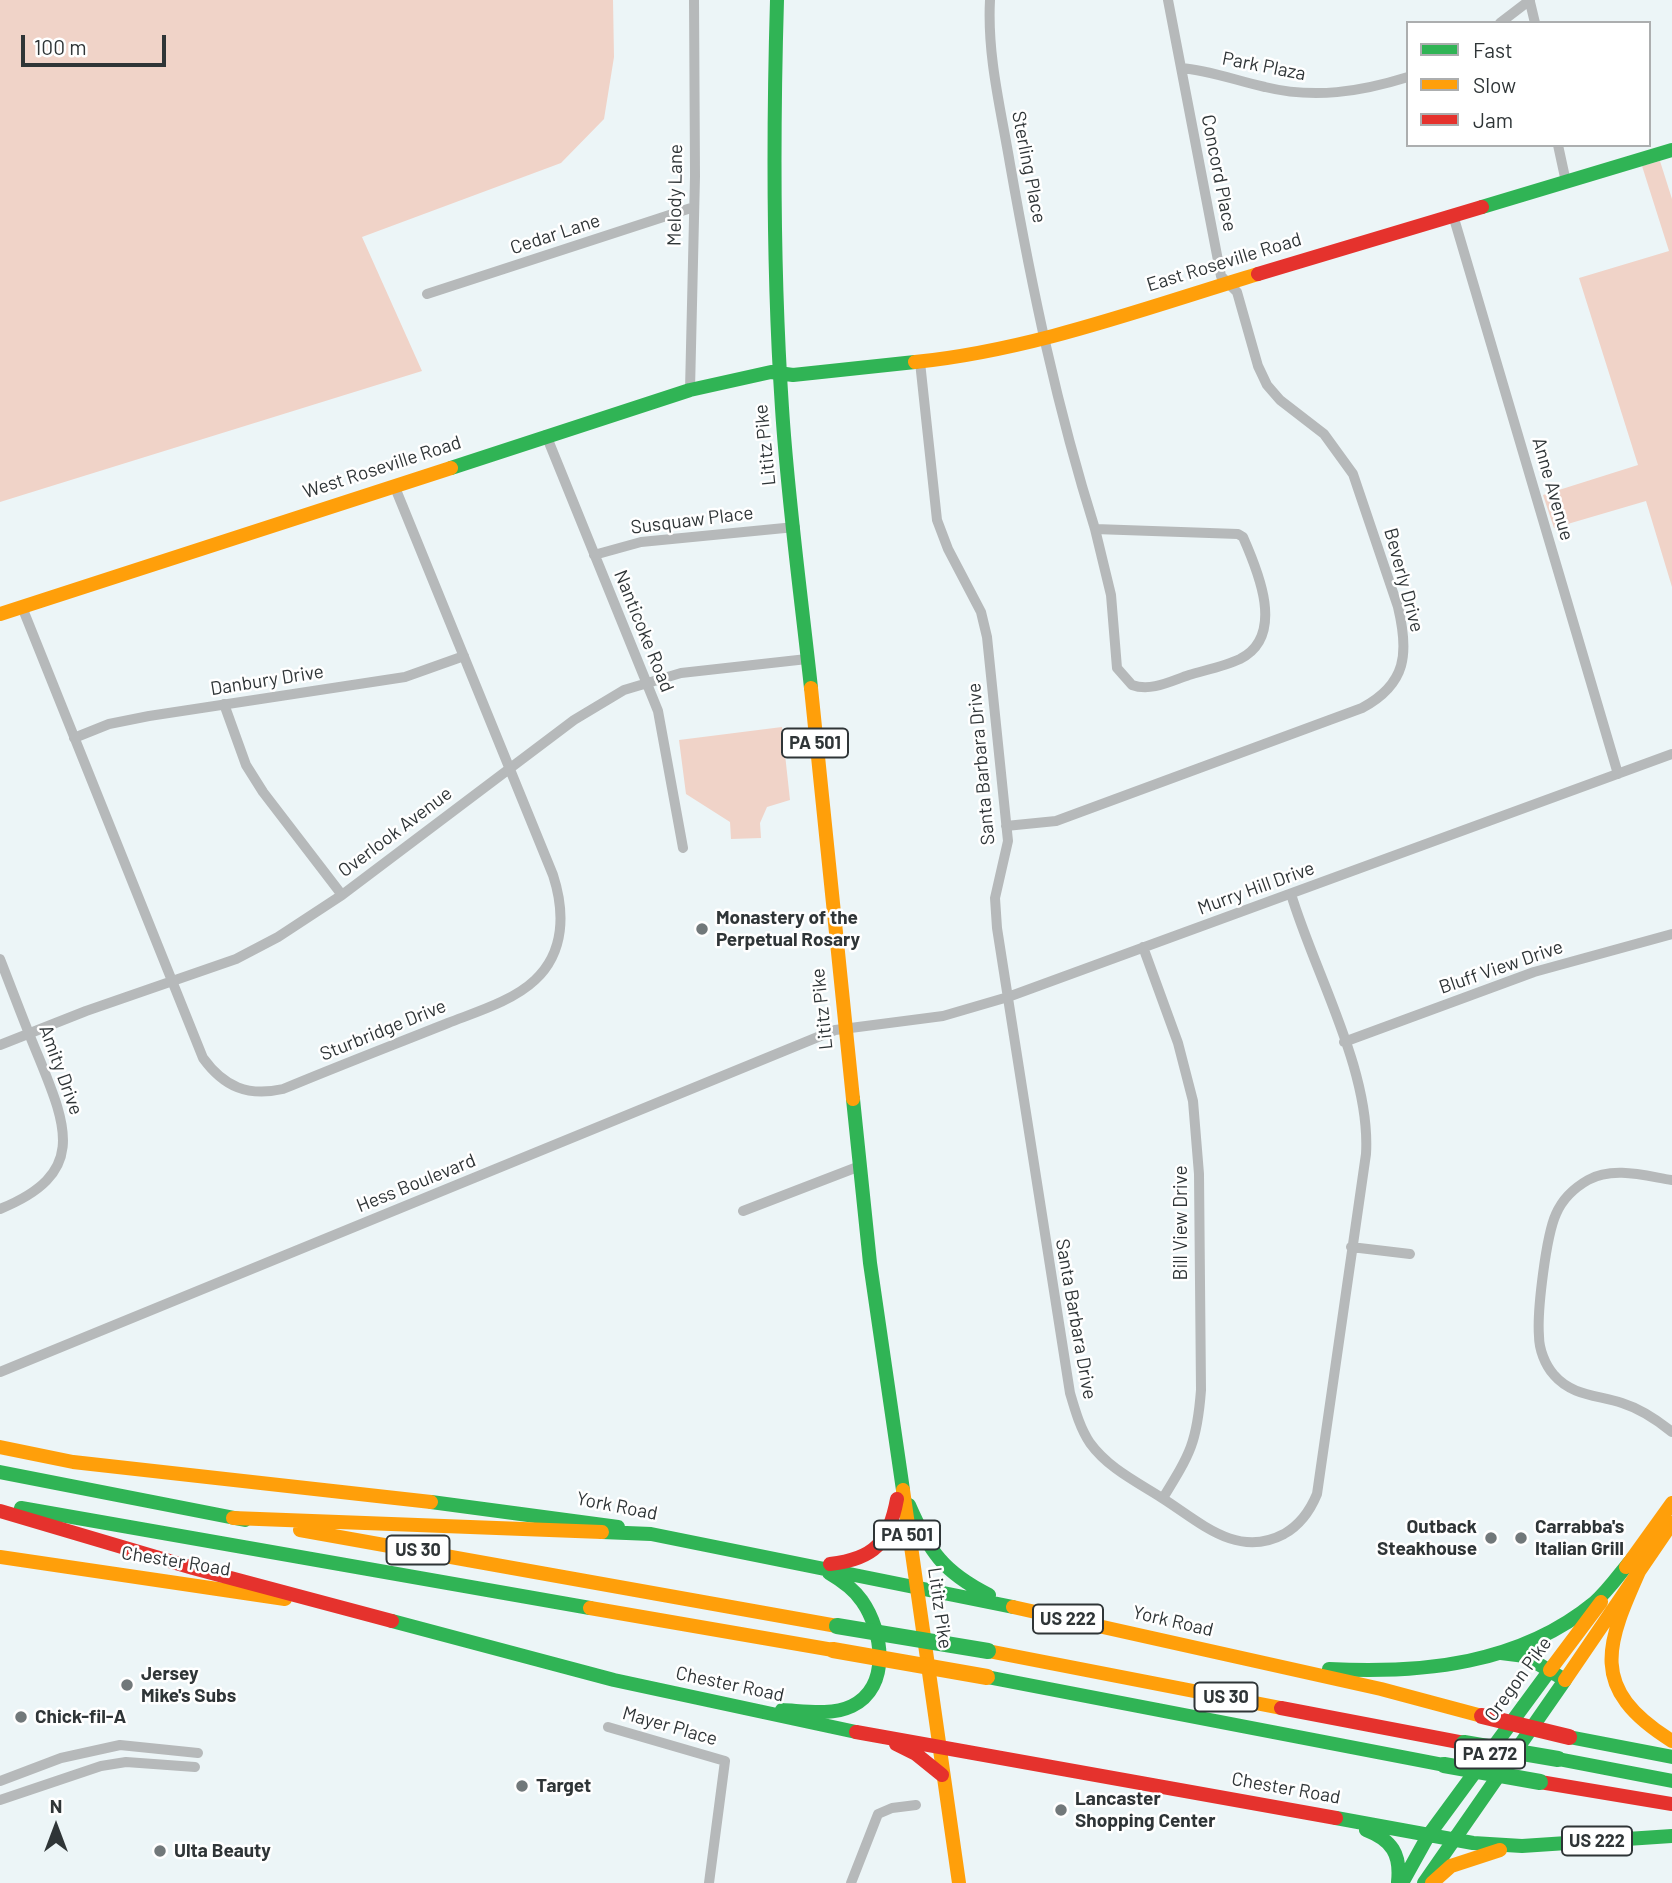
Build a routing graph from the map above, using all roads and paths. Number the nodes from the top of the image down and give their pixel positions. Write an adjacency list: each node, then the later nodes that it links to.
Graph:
1 (694, 0): 13 (street, Melody Lane)
2 (777, 0): 19 (main road, Lititz Pike / PA 501)
3 (990, 0): 17 (street, Sterling Place)
4 (1168, 0): 8 (street)
5 (1530, 1): 6 (street); 7 (street)
6 (1503, 21)
7 (1535, 21)
8 (1181, 68): 9 (street, Park Plaza); 15 (street, Concord Place)
9 (1406, 78)
10 (1558, 147): 12 (street)
11 (1672, 150): 12 (main road, East Roseville Road)
12 (1566, 182): 14 (main road, East Roseville Road)
13 (694, 207): 16 (street, Cedar Lane); 20 (street, Melody Lane)
14 (1453, 215): 15 (main road, East Roseville Road); 35 (street, Anne Avenue)
15 (1228, 283): 17 (main road, East Roseville Road); 36 (street, Beverly Drive)
16 (427, 294)
17 (1043, 339): 18 (main road, East Roseville Road); 24 (street, Sterling Place)
18 (920, 362): 19 (main road, East Roseville Road); 36 (street, Santa Barbara Drive)
19 (780, 375): 20 (main road, West Roseville Road); 23 (main road, Lititz Pike / PA 501)
20 (690, 390): 21 (main road, West Roseville Road)
21 (546, 435): 22 (main road, West Roseville Road); 25 (street, Nanticoke Road)
22 (394, 485): 26 (main road, West Roseville Road); 28 (street, Sturbridge Drive)
23 (795, 527): 25 (street, Susquaw Place); 29 (main road, Lititz Pike / PA 501)
24 (1095, 529): 24 (street, Sterling Place)
25 (594, 555): 30 (street, Nanticoke Road)
26 (22, 607): 27 (main road, West Roseville Road); 32 (street, Sturbridge Drive)
27 (0, 614)
28 (464, 656): 31 (street, Danbury Drive); 34 (street, Sturbridge Drive)
29 (807, 659): 30 (street, Overlook Avenue); 45 (main road, Lititz Pike / PA 501)
30 (647, 682): 34 (street, Overlook Avenue); 37 (street, Nanticoke Road)
31 (224, 704): 32 (street, Danbury Drive); 39 (street)
32 (75, 738): 43 (street, Sturbridge Drive)
33 (1672, 754): 35 (street, Murry Hill Drive)
34 (510, 769): 39 (street, Overlook Avenue); 43 (street, Sturbridge Drive)
35 (1618, 774): 38 (street, Murry Hill Drive)
36 (1006, 826): 44 (street, Santa Barbara Drive)
37 (683, 848)
38 (1291, 894): 41 (street, Murry Hill Drive); 47 (street, Santa Barbara Drive)
39 (342, 895): 43 (street, Overlook Avenue)
40 (1672, 934): 47 (street, Bluff View Drive)
41 (1143, 947): 44 (street, Murry Hill Drive); 60 (street, Bill View Drive)
42 (0, 959): 46 (street, Amity Drive)
43 (171, 982): 46 (street, Overlook Avenue)
44 (1008, 997): 45 (street, Murry Hill Drive); 60 (street, Santa Barbara Drive)
45 (846, 1029): 49 (main road, Lititz Pike / PA 501); 55 (street, Hess Boulevard)
46 (29, 1033): 48 (street, Overlook Avenue); 51 (street, Amity Drive)
47 (1344, 1042): 53 (street, Santa Barbara Drive)
48 (0, 1045)
49 (860, 1166): 52 (street); 59 (main road, Lititz Pike / PA 501)
50 (1672, 1180): 56 (street)
51 (0, 1209)
52 (743, 1211)
53 (1351, 1247): 54 (street); 60 (street, Santa Barbara Drive)
54 (1410, 1254)
55 (0, 1372)
56 (1672, 1432)
57 (0, 1447): 66 (main road, York Road)
58 (0, 1472): 64 (main road, US 30)
59 (899, 1483): 69 (main road); 70 (main road, Lititz Pike / PA 501); 71 (main road)
60 (1163, 1498)
61 (1672, 1503): 68 (main road, Oregon Pike / PA 272)
62 (0, 1504): 90 (main road, US 30, bridge)
63 (0, 1511): 72 (main road)
64 (233, 1518): 66 (main road); 87 (main road, US 30, bridge)
65 (1672, 1523): 68 (main road, Oregon Pike / PA 272)
66 (651, 1534): 69 (main road, York Road)
67 (0, 1557): 72 (main road, Chester Road)
68 (1638, 1562): 74 (main road); 75 (main road, Oregon Pike / PA 272); 76 (main road, Oregon Pike / PA 272); 80 (main road)
69 (806, 1563): 70 (main road, York Road); 77 (main road)
70 (916, 1588): 71 (main road, York Road / US 222); 81 (main road, Lititz Pike)
71 (1025, 1609): 73 (main road, York Road / US 222)
72 (367, 1612): 77 (main road, Chester Road)
73 (1219, 1653): 74 (main road); 83 (main road, US 222, bridge)
74 (1498, 1653): 75 (main road)
75 (1550, 1670): 76 (main road); 92 (main road, Oregon Pike / PA 272)
76 (1565, 1680): 94 (main road, Oregon Pike / PA 272)
77 (747, 1710): 79 (main road, Chester Road)
78 (608, 1727): 96 (street, Mayer Place)
79 (881, 1736): 81 (main road, Chester Road); 85 (main road)
80 (1672, 1741)
81 (940, 1747): 85 (main road, Lititz Pike); 91 (main road, Chester Road)
82 (198, 1753): 86 (street)
83 (1672, 1757)
84 (195, 1767): 88 (street)
85 (943, 1775): 98 (main road, Lititz Pike)
86 (0, 1781)
87 (1672, 1781)
88 (0, 1800)
89 (916, 1804): 97 (street)
90 (1672, 1804)
91 (1323, 1816): 92 (main road, Chester Road); 99 (main road)
92 (1428, 1836): 94 (main road, Chester Road); 99 (main road, Oregon Pike / PA 272)
93 (1672, 1836): 95 (main road, US 222)
94 (1453, 1841): 95 (main road, Chester Road); 100 (main road, Oregon Pike / PA 272)
95 (1522, 1846): 101 (main road, US 222)
96 (709, 1883)
97 (851, 1883)
98 (959, 1883)
99 (1400, 1883)
100 (1424, 1883)
101 (1432, 1883)

